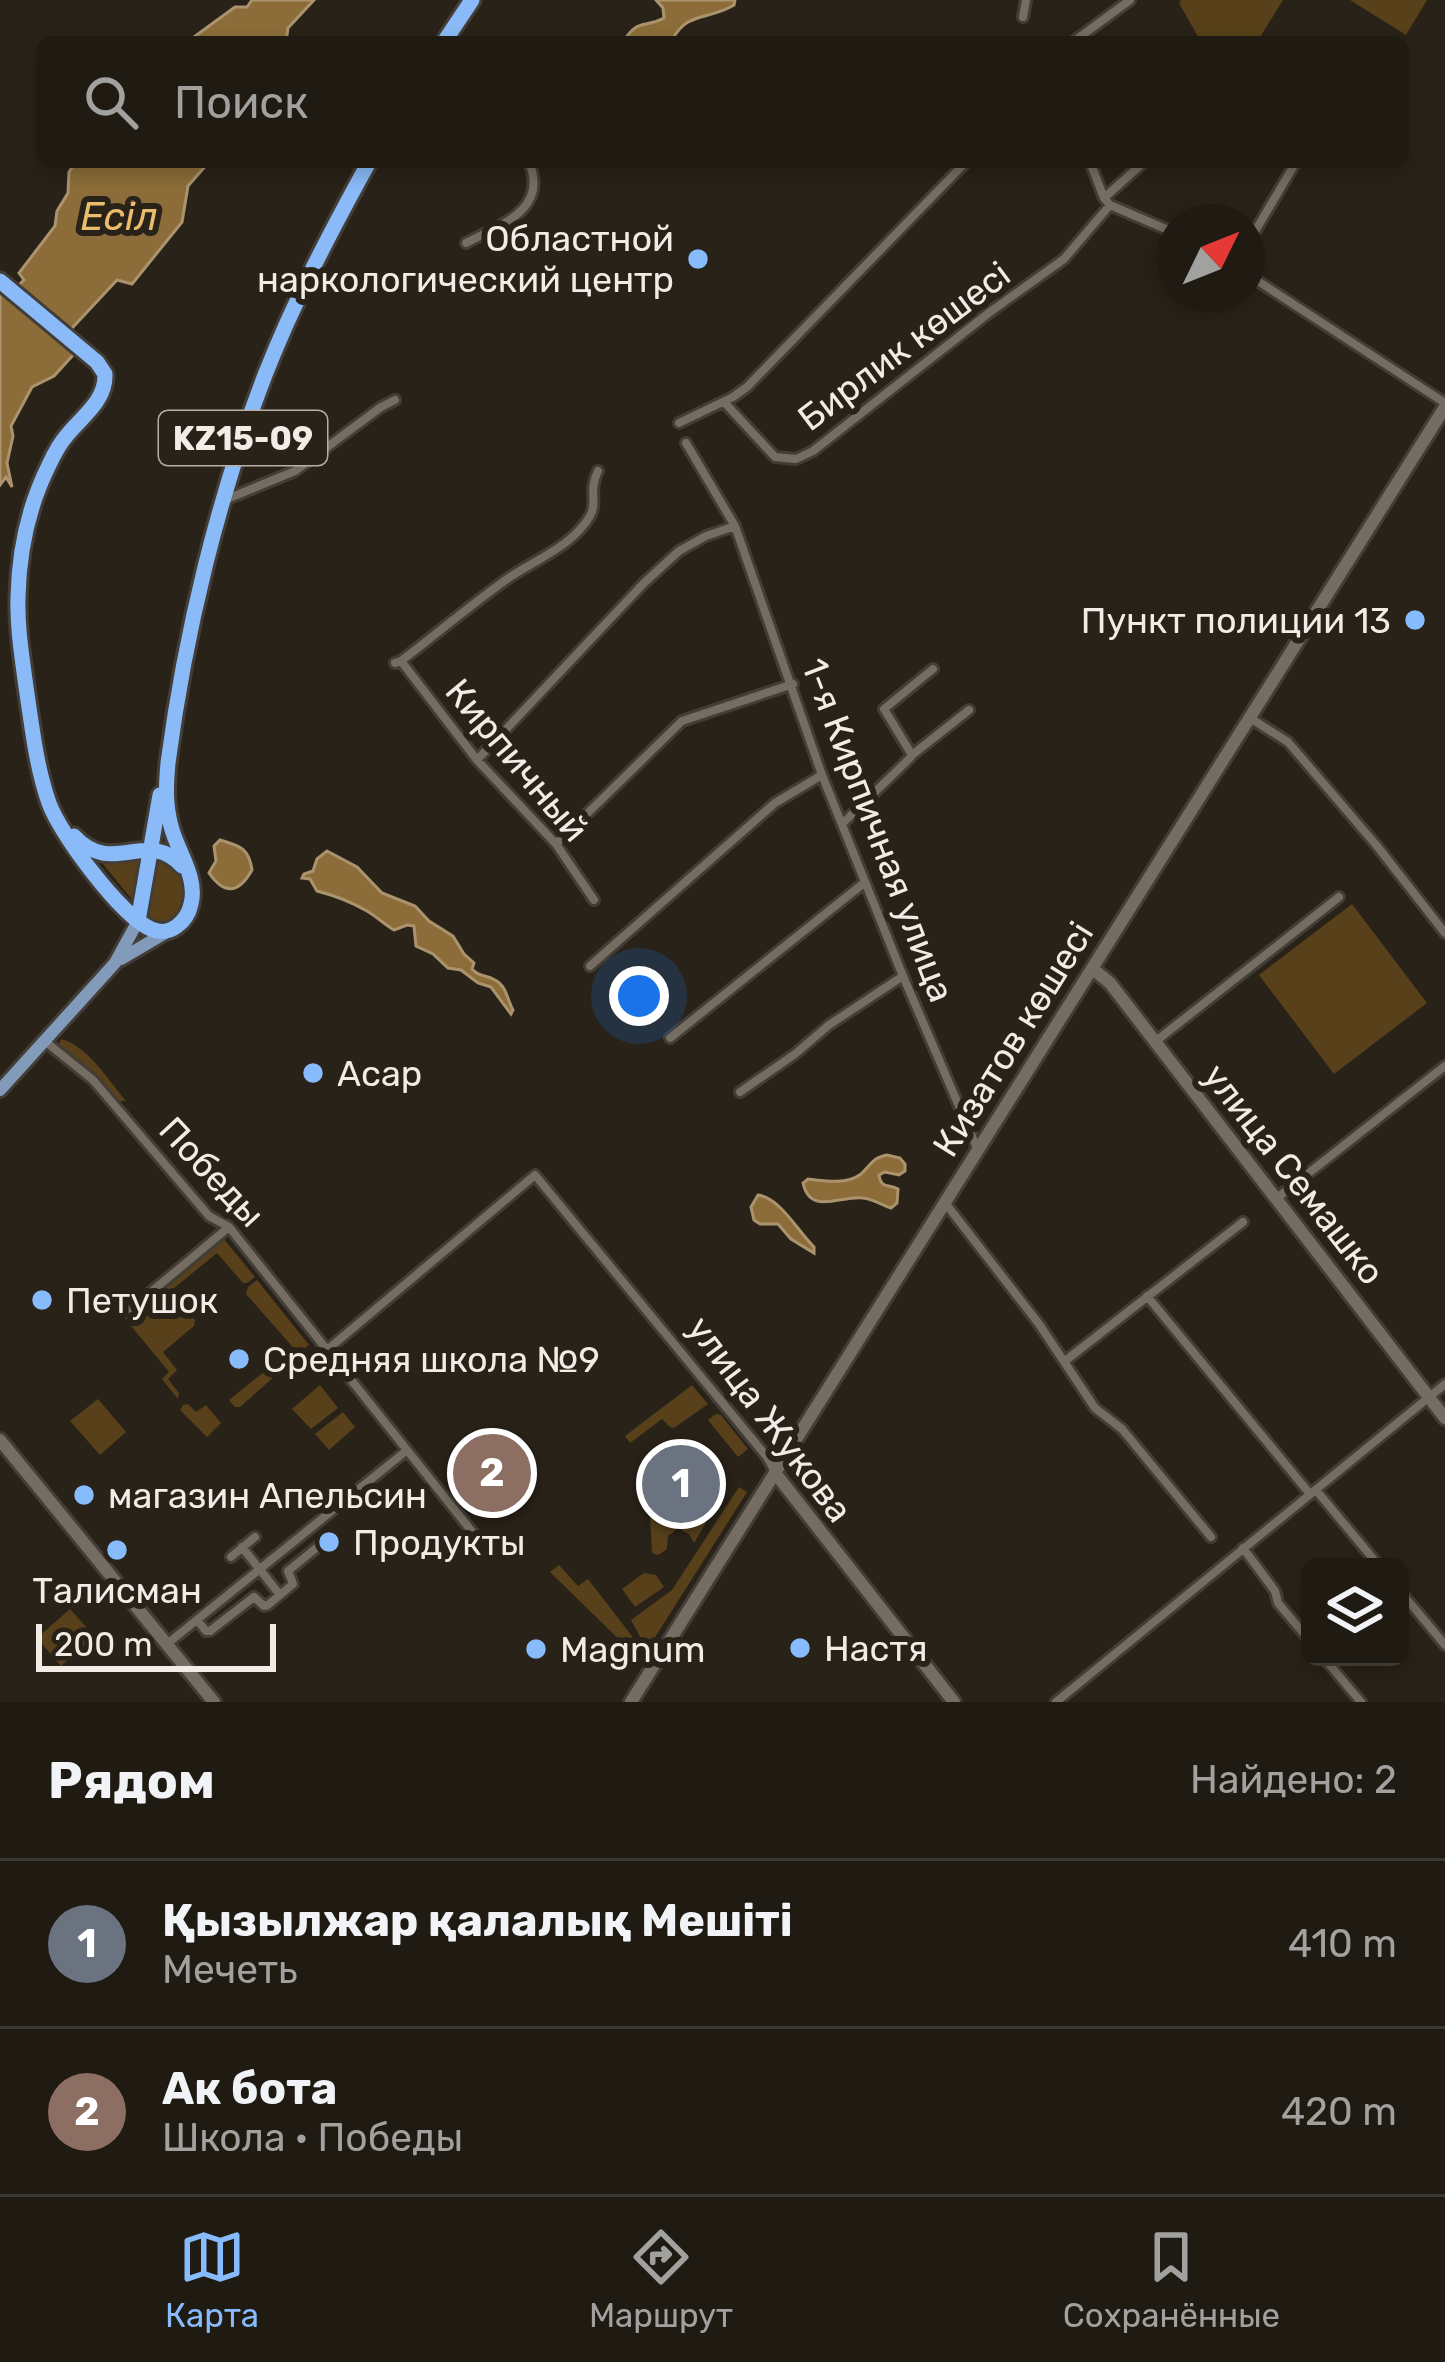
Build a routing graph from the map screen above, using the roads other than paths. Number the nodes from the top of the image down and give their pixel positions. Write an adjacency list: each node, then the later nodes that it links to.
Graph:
1 (472, 0): 5 (highway)
2 (1026, 0): 4 (street)
3 (1130, 0): 6 (street)
4 (1023, 17)
5 (448, 36)
6 (1081, 36)
7 (366, 168): 25 (highway, KZ15-09)
8 (532, 168): 16 (street)
9 (960, 168): 20 (street)
10 (1093, 168): 13 (street)
11 (1138, 168): 13 (street)
12 (1292, 168): 14 (street)
13 (1107, 201): 15 (street); 20 (street, Бирлик көшесі)
14 (1265, 215)
15 (1157, 225)
16 (466, 243)
17 (0, 281): 27 (highway)
18 (1265, 286): 21 (street)
19 (395, 400): 25 (street)
20 (724, 402): 22 (street)
21 (1445, 405): 31 (main road, Кизатов көшесі)
22 (679, 423)
23 (686, 442): 26 (street, 1-я Кирпичная улица)
24 (598, 471): 34 (street, Кирпичный)
25 (226, 499): 32 (highway, KZ15-09)
26 (736, 526): 29 (street, 1-я Кирпичная улица); 34 (street)
27 (19, 572): 38 (highway); 45 (highway)
28 (933, 669): 33 (street)
29 (793, 684): 35 (street, 1-я Кирпичная улица); 37 (street)
30 (969, 710): 33 (street)
31 (1248, 717): 48 (street); 52 (main road, Кизатов көшесі)
32 (172, 733): 38 (highway, KZ15-09); 41 (highway, KZ15-09)
33 (911, 755): 36 (street)
34 (477, 760): 37 (street, Кирпичный)
35 (822, 775): 36 (street, 1-я Кирпичная улица); 51 (street)
36 (842, 824): 42 (street, 1-я Кирпичная улица)
37 (556, 844): 44 (street, Кирпичный)
38 (150, 849): 39 (highway); 40 (highway, KZ15-09)
39 (172, 856): 40 (highway); 41 (highway)
40 (146, 874): 46 (highway, KZ15-09)
41 (191, 882): 47 (highway)
42 (864, 883): 53 (street, 1-я Кирпичная улица); 54 (street)
43 (1340, 898): 56 (street)
44 (594, 900)
45 (120, 902): 46 (highway); 49 (highway)
46 (139, 921): 47 (highway); 49 (main road)
47 (170, 930): 50 (main road)
48 (1445, 933)
49 (130, 940): 50 (main road)
50 (115, 963): 55 (main road)
51 (590, 965)
52 (1093, 969): 56 (main road, улица Семашко); 60 (main road, Кизатов көшесі)
53 (903, 976): 59 (street); 60 (street, 1-я Кирпичная улица)
54 (670, 1038)
55 (46, 1042): 58 (main road); 64 (street, Победы)
56 (1155, 1042): 61 (main road, улица Семашко)
57 (1445, 1066): 61 (street)
58 (0, 1090)
59 (740, 1092)
60 (978, 1149): 62 (main road, Кизатов көшесі)
61 (1276, 1199): 70 (main road, улица Семашко)
62 (945, 1203): 68 (street); 74 (main road, Кизатов көшесі)
63 (1244, 1222): 65 (street)
64 (229, 1227): 66 (street); 67 (street, Победы)
65 (1147, 1296): 68 (street); 75 (street)
66 (127, 1312)
67 (327, 1350): 73 (street, Победы); 74 (street, улица Жукова)
68 (1065, 1361): 79 (street)
69 (1445, 1384): 70 (street)
70 (1429, 1398): 71 (main road, улица Семашко); 75 (street)
71 (1445, 1418)
72 (0, 1440): 89 (main road)
73 (406, 1451): 76 (street, Победы); 84 (street)
74 (776, 1474): 93 (main road, Кизатов көшесі); 94 (main road, улица Жукова)
75 (1313, 1492): 81 (street); 83 (street)
76 (474, 1534)
77 (331, 1536): 85 (street)
78 (255, 1537): 80 (street)
79 (1210, 1538)
80 (242, 1547): 82 (street); 84 (street)
81 (1243, 1548): 88 (street); 95 (street)
82 (231, 1557)
83 (1372, 1558)
84 (260, 1569): 85 (street); 87 (street)
85 (280, 1595): 87 (street)
86 (1409, 1602): 90 (street)
87 (197, 1620): 89 (street)
88 (1301, 1630)
89 (167, 1644): 92 (main road)
90 (1445, 1645)
91 (1331, 1666): 96 (street)
92 (214, 1702)
93 (631, 1702)
94 (954, 1702)
95 (1056, 1702)
96 (1361, 1702)

